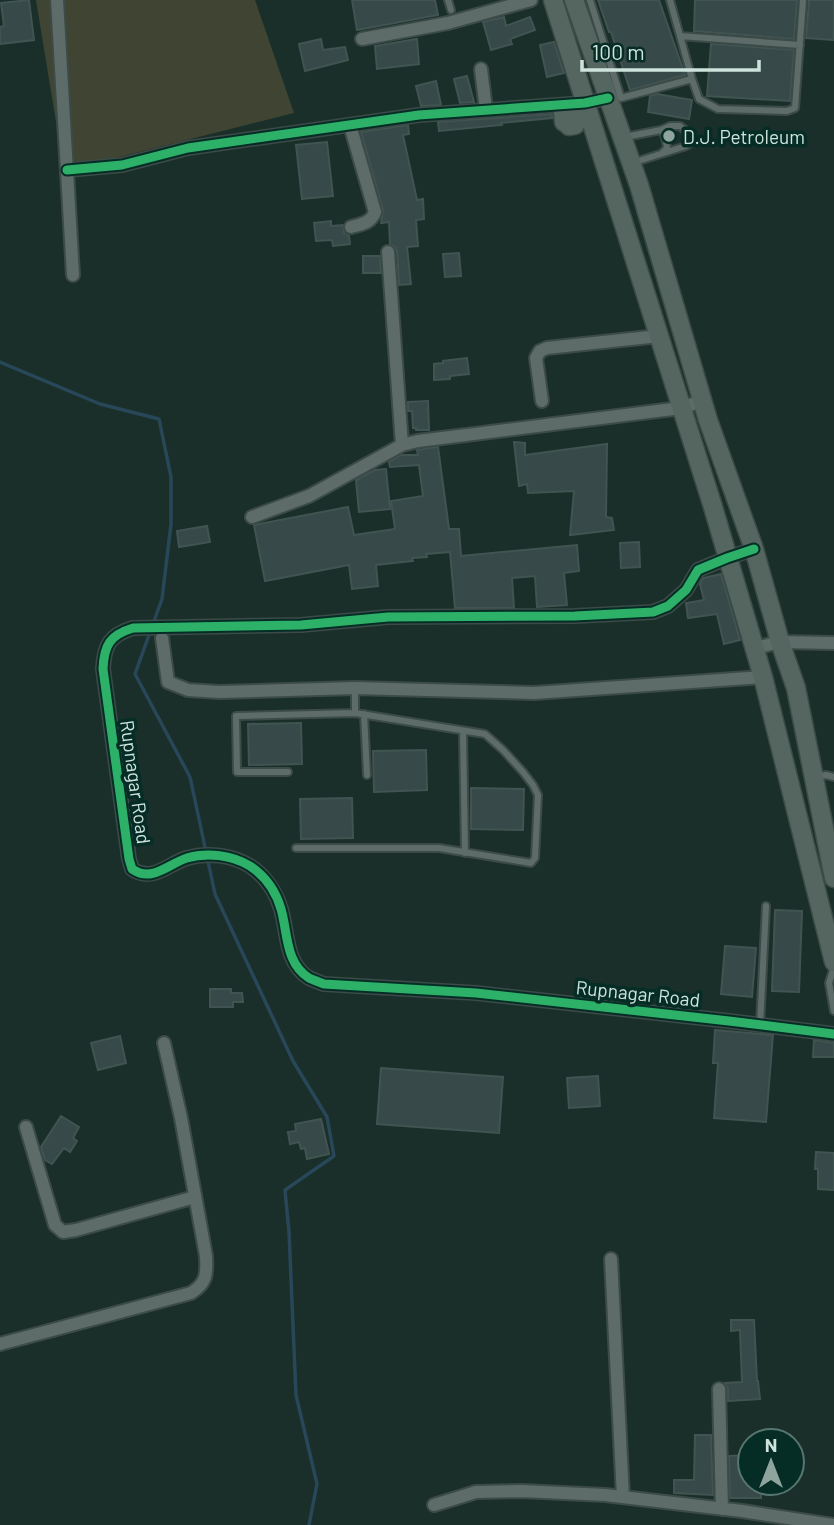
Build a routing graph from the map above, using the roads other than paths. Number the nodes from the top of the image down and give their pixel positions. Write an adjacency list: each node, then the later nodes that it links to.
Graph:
1 (57, 0): 23 (street)
2 (448, 0): 9 (lane)
3 (531, 0): 11 (street)
4 (553, 0): 16 (main road)
5 (574, 0): 15 (main road)
6 (590, 0): 14 (lane)
7 (670, 0): 10 (lane)
8 (803, 0): 12 (lane)
9 (451, 10)
10 (680, 36): 12 (lane); 14 (lane)
11 (362, 39)
12 (800, 45): 14 (lane)
13 (481, 69): 17 (street)
14 (692, 79)
15 (608, 98): 16 (street); 20 (main road)
16 (585, 103): 17 (street); 27 (main road)
17 (486, 110): 18 (street)
18 (350, 125): 23 (street); 24 (street)
19 (661, 130): 20 (lane); 21 (lane); 21 (lane)
20 (621, 138): 22 (main road)
21 (662, 153): 22 (lane)
22 (631, 164): 29 (main road)
23 (66, 170): 26 (street)
24 (351, 227)
25 (388, 253): 31 (street)
26 (72, 275)
27 (659, 336): 28 (street); 30 (main road)
28 (542, 401)
29 (702, 401): 30 (street); 33 (main road)
30 (681, 408): 31 (street); 34 (main road)
31 (402, 445): 32 (street)
32 (252, 517)
33 (754, 550): 34 (street, Rupnagar Road); 36 (main road)
34 (727, 558): 35 (street, Rupnagar Road); 38 (main road)
35 (160, 633): 40 (street); 54 (street, Rupnagar Road)
36 (780, 642): 37 (street); 38 (street); 46 (main road)
37 (834, 643)
38 (755, 648): 39 (main road)
39 (763, 677): 40 (street); 52 (main road)
40 (355, 688): 41 (lane)
41 (355, 713): 42 (lane); 44 (lane)
42 (364, 714): 43 (lane); 45 (lane)
43 (463, 731): 49 (lane); 49 (lane)
44 (288, 772)
45 (367, 775)
46 (814, 777): 47 (lane); 50 (main road)
47 (834, 777)
48 (296, 848): 49 (lane)
49 (465, 853)
50 (834, 878)
51 (766, 906): 54 (lane)
52 (834, 964): 53 (lane)
53 (834, 1011)
54 (760, 1025): 55 (street, Rupnagar Road)
55 (834, 1034)
56 (164, 1043): 58 (street)
57 (26, 1127): 58 (street)
58 (195, 1197): 60 (street)
59 (611, 1259): 62 (street)
60 (0, 1343)
61 (719, 1389): 64 (street)
62 (623, 1497): 63 (street); 64 (street)
63 (434, 1505)
64 (722, 1509): 65 (street)
65 (742, 1511): 66 (street); 67 (street)
66 (740, 1525)
67 (833, 1525)

